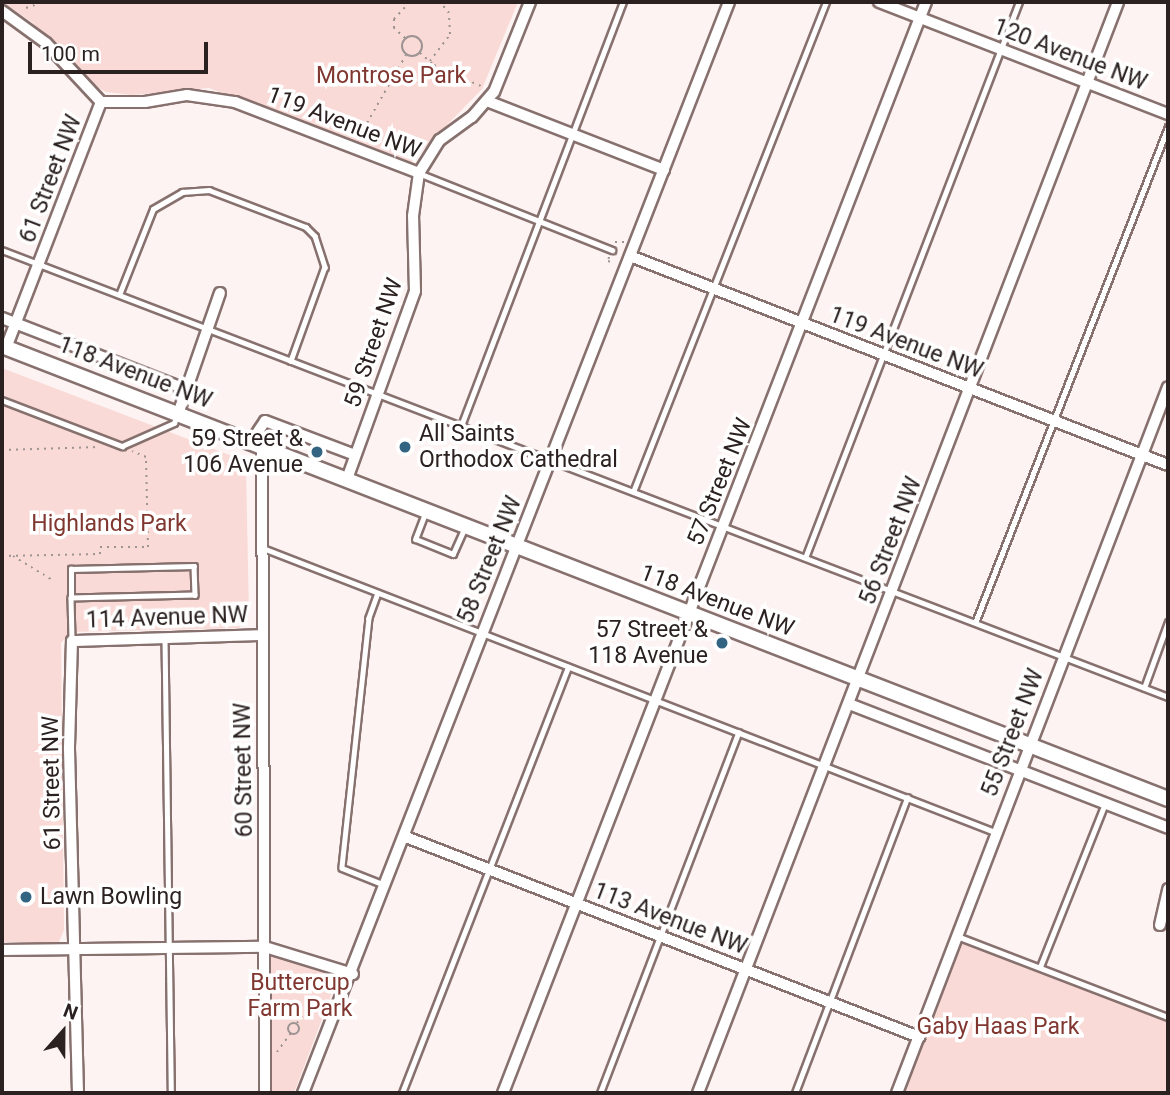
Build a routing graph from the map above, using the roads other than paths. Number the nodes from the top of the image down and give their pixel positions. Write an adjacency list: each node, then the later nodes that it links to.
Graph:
1 (530, 2): 14 (street, 59 Street NW)
2 (623, 2): 17 (lane)
3 (729, 2): 18 (street, 58 Street NW)
4 (825, 2): 25 (lane)
5 (878, 2): 10 (street, 120 Avenue NW)
6 (926, 2): 10 (street, 57 Street NW)
7 (1019, 2): 11 (lane)
8 (1118, 2): 12 (street, 56 Street NW)
9 (2, 11): 13 (street)
10 (920, 18): 11 (street, 120 Avenue NW); 30 (street, 57 Street NW)
11 (1001, 49): 12 (street, 120 Avenue NW); 33 (lane)
12 (1087, 83): 15 (street, 120 Avenue NW); 36 (street, 56 Street NW)
13 (101, 102): 19 (street, 119 Avenue NW); 24 (street, 61 Street NW)
14 (487, 102): 17 (street); 19 (street, 59 Street NW)
15 (1168, 114)
16 (1168, 127): 41 (lane)
17 (575, 135): 18 (street); 20 (lane)
18 (664, 170): 23 (street, 58 Street NW)
19 (419, 173): 20 (lane, 119 Avenue NW); 38 (street, 59 Street NW)
20 (539, 220): 22 (lane, 119 Avenue NW); 42 (lane)
21 (2, 250): 24 (lane)
22 (612, 250)
23 (631, 257): 25 (street, 119 Avenue NW); 46 (street, 58 Street NW)
24 (38, 264): 27 (lane); 29 (street, 61 Street NW)
25 (715, 289): 30 (street, 119 Avenue NW); 49 (lane)
26 (220, 293): 31 (street)
27 (119, 295): 31 (lane); 34 (lane)
28 (2, 318): 29 (street, 118 Avenue NW)
29 (15, 323): 32 (street, 61 Street NW); 37 (street, 118 Avenue NW)
30 (803, 323): 33 (street, 119 Avenue NW); 52 (street, 57 Street NW)
31 (207, 329): 34 (lane); 37 (street)
32 (4, 347): 40 (main road, 118 Avenue NW)
33 (882, 353): 36 (street, 119 Avenue NW); 55 (lane)
34 (291, 361): 38 (lane)
35 (1168, 387): 44 (street, 55 Street NW)
36 (971, 388): 41 (street, 119 Avenue NW); 56 (street, 56 Street NW)
37 (185, 389): 40 (street)
38 (379, 394): 42 (lane); 45 (street, 59 Street NW)
39 (2, 400): 40 (lane)
40 (178, 414): 43 (main road, 118 Avenue NW)
41 (1055, 421): 44 (street, 119 Avenue NW); 61 (lane)
42 (461, 426): 46 (lane)
43 (257, 444): 45 (street); 48 (main road, 118 Avenue NW); 54 (street, 60 Street NW)
44 (1142, 454): 47 (street, 119 Avenue NW); 66 (street, 55 Street NW)
45 (355, 455): 48 (street, 59 Street NW)
46 (551, 461): 49 (lane); 53 (street, 58 Street NW)
47 (1168, 464)
48 (347, 479): 50 (main road, 118 Avenue NW)
49 (633, 492): 52 (lane)
50 (427, 511): 51 (main road, 118 Avenue NW); 51 (lane)
51 (465, 526): 53 (main road, 118 Avenue NW)
52 (724, 527): 55 (lane); 59 (street, 57 Street NW)
53 (515, 546): 59 (main road, 118 Avenue NW); 62 (street, 58 Street NW)
54 (262, 548): 57 (lane); 63 (street, 60 Street NW)
55 (805, 558): 56 (lane)
56 (893, 592): 61 (lane); 68 (street, 56 Street NW)
57 (378, 593): 62 (lane); 84 (lane)
58 (71, 598): 58 (lane); 65 (lane)
59 (687, 614): 68 (main road, 118 Avenue NW); 71 (street, 57 Street NW)
60 (1168, 622): 69 (lane)
61 (975, 623): 66 (lane)
62 (481, 633): 67 (lane); 82 (street, 58 Street NW)
63 (262, 635): 64 (street, 114 Avenue NW); 90 (street, 60 Street NW)
64 (165, 637): 65 (street, 114 Avenue NW); 91 (lane)
65 (72, 641): 92 (street, 61 Street NW)
66 (1063, 657): 69 (lane); 74 (street, 55 Street NW)
67 (568, 667): 71 (lane); 83 (lane)
68 (858, 679): 72 (street, 56 Street NW); 74 (main road, 118 Avenue NW)
69 (1144, 688): 70 (lane)
70 (1168, 697)
71 (654, 700): 73 (lane); 86 (street, 57 Street NW)
72 (849, 704): 75 (street, 56 Street NW); 76 (street)
73 (738, 733): 75 (lane); 88 (lane)
74 (1028, 745): 76 (street, 55 Street NW); 78 (main road, 118 Avenue NW)
75 (825, 766): 77 (lane); 95 (street, 56 Street NW)
76 (1018, 770): 79 (street); 81 (street, 55 Street NW)
77 (907, 798): 81 (lane); 97 (lane)
78 (1168, 799)
79 (1105, 803): 80 (street); 94 (lane)
80 (1168, 828)
81 (995, 832): 89 (street, 55 Street NW)
82 (406, 837): 83 (street, 113 Avenue NW); 84 (street, 58 Street NW)
83 (489, 870): 86 (street, 113 Avenue NW); 104 (lane)
84 (387, 886): 96 (street, 58 Street NW)
85 (1168, 889): 87 (street)
86 (576, 903): 88 (street, 113 Avenue NW); 105 (street, 57 Street NW)
87 (1160, 925)
88 (660, 936): 95 (street, 113 Avenue NW); 106 (lane)
89 (957, 936): 94 (lane); 99 (street, 55 Street NW)
90 (265, 947): 91 (street); 96 (street); 102 (street, 60 Street NW)
91 (169, 948): 92 (street); 101 (lane)
92 (76, 949): 93 (street); 100 (street, 61 Street NW)
93 (2, 950)
94 (1040, 967): 98 (lane)
95 (746, 970): 97 (street, 113 Avenue NW); 107 (street, 56 Street NW)
96 (353, 974): 103 (street, 58 Street NW)
97 (830, 1002): 99 (street, 113 Avenue NW); 108 (lane)
98 (1168, 1017)
99 (919, 1037): 109 (street, 55 Street NW)
100 (79, 1093)
101 (171, 1093)
102 (265, 1093)
103 (303, 1093)
104 (402, 1093)
105 (503, 1093)
106 (600, 1093)
107 (698, 1093)
108 (795, 1093)
109 (897, 1093)

